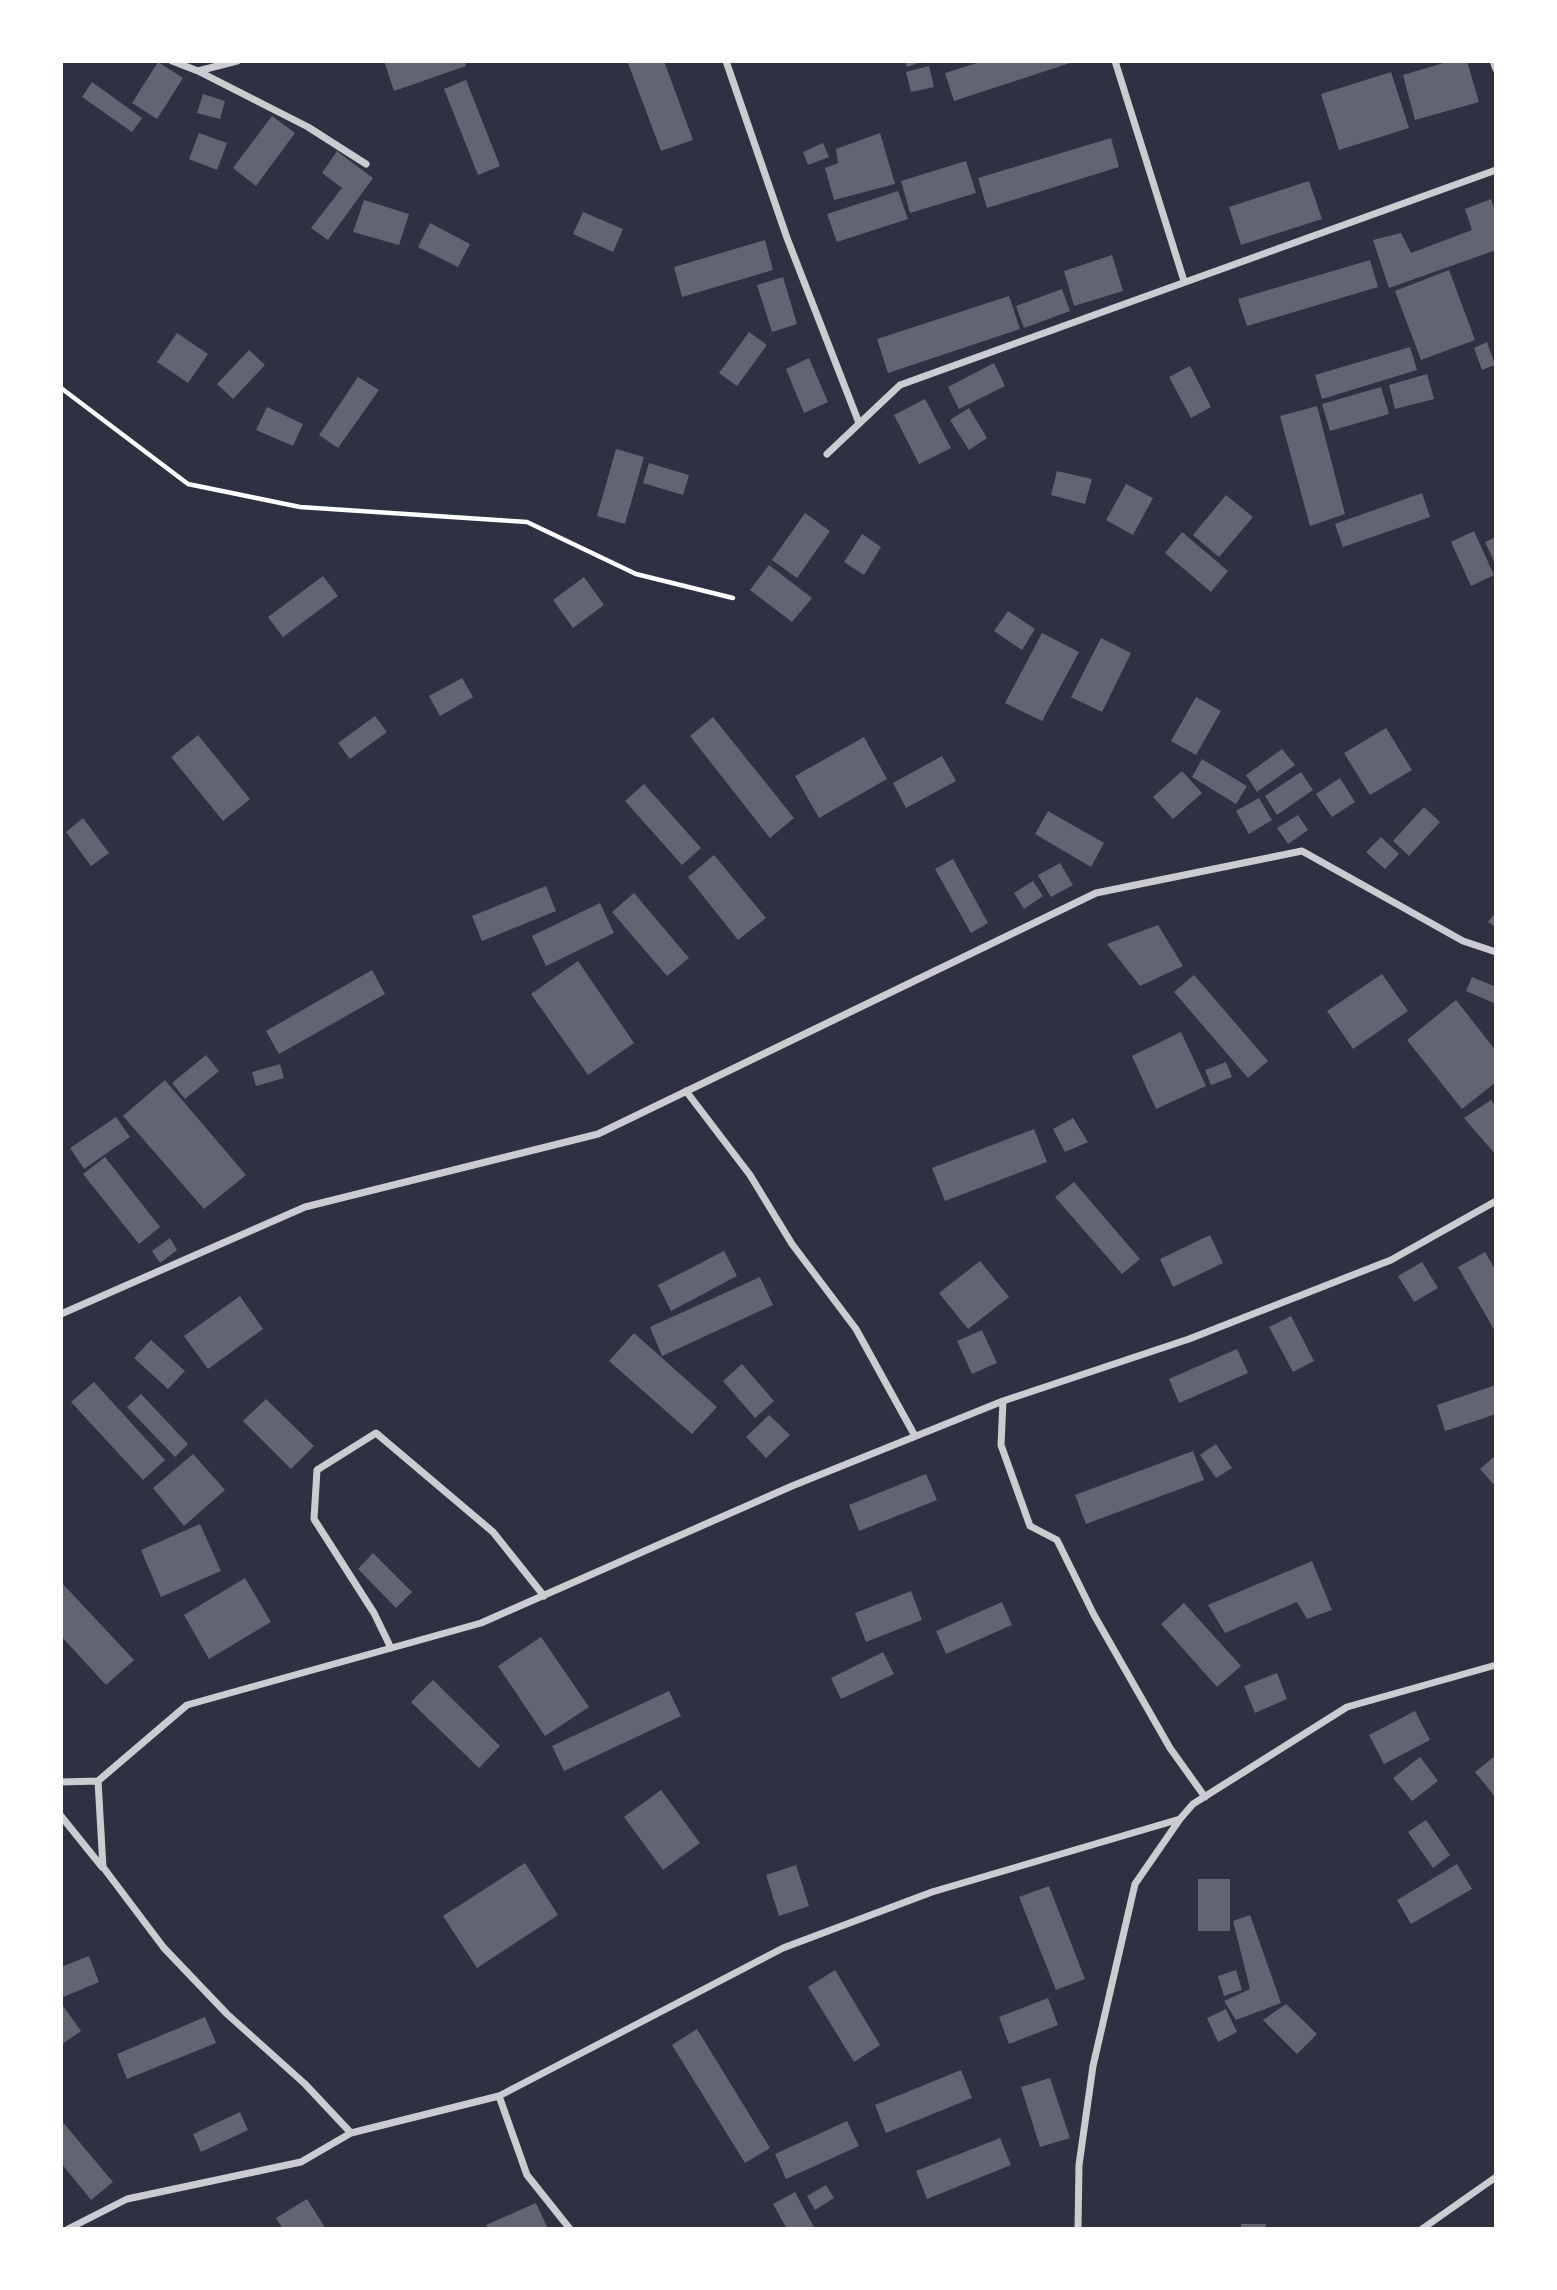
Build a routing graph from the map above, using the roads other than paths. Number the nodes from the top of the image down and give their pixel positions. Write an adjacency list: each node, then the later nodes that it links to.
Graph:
1 (173, 61): 7 (street)
2 (237, 61): 7 (street)
3 (726, 61): 11 (street)
4 (1115, 61): 10 (street)
5 (1493, 61): 6 (street)
6 (1496, 69)
7 (198, 71): 8 (street)
8 (366, 164)
9 (1496, 170): 10 (street)
10 (1184, 281): 11 (street)
11 (859, 423): 12 (street)
12 (827, 454)
13 (1496, 952): 14 (street)
14 (687, 1091): 16 (street); 18 (street)
15 (1496, 1201): 17 (street)
16 (61, 1314)
17 (1003, 1401): 18 (street); 24 (street)
18 (915, 1436): 19 (street)
19 (544, 1596): 20 (street); 20 (street)
20 (391, 1648): 22 (street)
21 (1496, 1665): 24 (street)
22 (97, 1781): 23 (street); 27 (street)
23 (61, 1782)
24 (1205, 1797): 26 (street)
25 (61, 1816): 27 (street)
26 (1180, 1819): 28 (street); 33 (street)
27 (103, 1867): 29 (street)
28 (499, 2096): 29 (street); 32 (street)
29 (351, 2133): 31 (street)
30 (1496, 2177): 34 (street)
31 (68, 2229)
32 (570, 2229)
33 (1078, 2229)
34 (1422, 2229)

